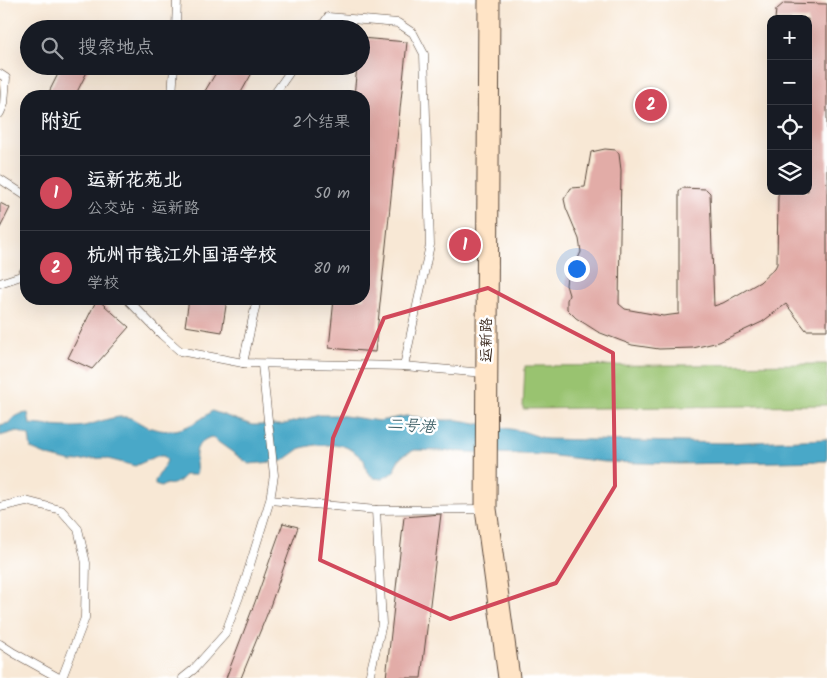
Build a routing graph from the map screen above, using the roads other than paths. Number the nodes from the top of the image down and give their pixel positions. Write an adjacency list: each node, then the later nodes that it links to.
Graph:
1 (177, 0): 3 (lane)
2 (489, 0): 22 (street, 运新路)
3 (176, 20)
4 (326, 20): 6 (lane)
5 (370, 20): 21 (lane)
6 (370, 20)
7 (0, 74): 12 (lane)
8 (173, 75): 10 (lane)
9 (288, 75): 11 (lane)
10 (172, 90)
11 (277, 90)
12 (0, 113)
13 (0, 179): 14 (lane)
14 (20, 192)
15 (20, 276): 16 (lane)
16 (0, 283)
17 (133, 305): 19 (lane)
18 (256, 305): 19 (lane)
19 (244, 363): 20 (lane)
20 (262, 365): 21 (lane); 23 (lane)
21 (404, 366): 22 (lane)
22 (487, 382): 25 (street, 运新路)
23 (270, 500): 26 (lane); 29 (lane)
24 (0, 507): 28 (lane)
25 (486, 509): 26 (lane); 31 (street, 运新路)
26 (376, 510): 30 (lane)
27 (0, 644): 28 (lane)
28 (61, 678)
29 (183, 678)
30 (369, 678)
31 (509, 678)

